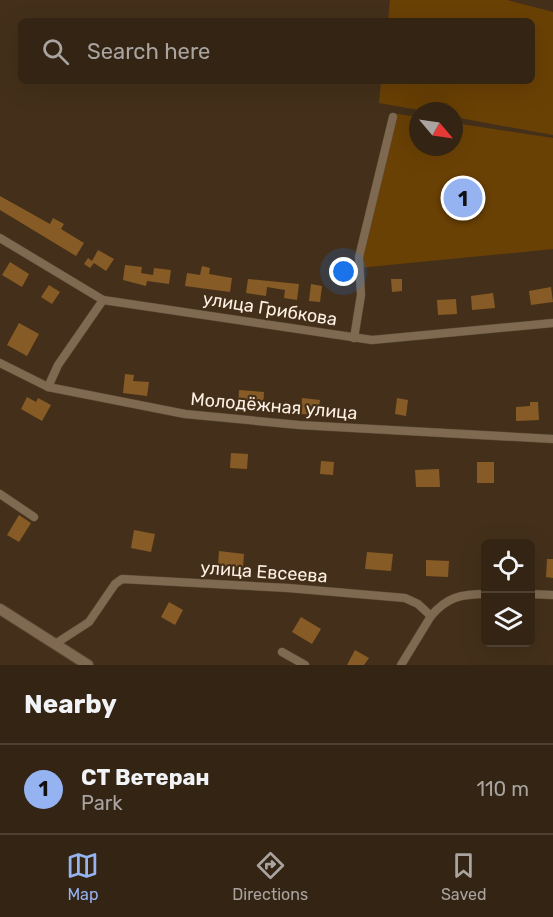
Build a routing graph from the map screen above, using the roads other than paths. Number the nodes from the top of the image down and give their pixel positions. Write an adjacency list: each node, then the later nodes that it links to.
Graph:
1 (393, 117): 5 (street)
2 (0, 238): 3 (street, улица Грибкова)
3 (103, 300): 5 (street, улица Грибкова); 7 (street)
4 (553, 323): 5 (street, улица Грибкова)
5 (354, 338)
6 (0, 363): 7 (street, Молодёжная улица)
7 (48, 387): 8 (street, Молодёжная улица)
8 (553, 439)
9 (0, 494): 10 (street)
10 (34, 517)
11 (481, 594): 15 (street)
12 (535, 594): 13 (street)
13 (553, 595)
14 (0, 609): 16 (main road)
15 (431, 616): 16 (street, улица Евсеева); 20 (street)
16 (55, 644): 18 (main road)
17 (282, 652): 19 (street)
18 (88, 665)
19 (305, 665)
20 (401, 665)

